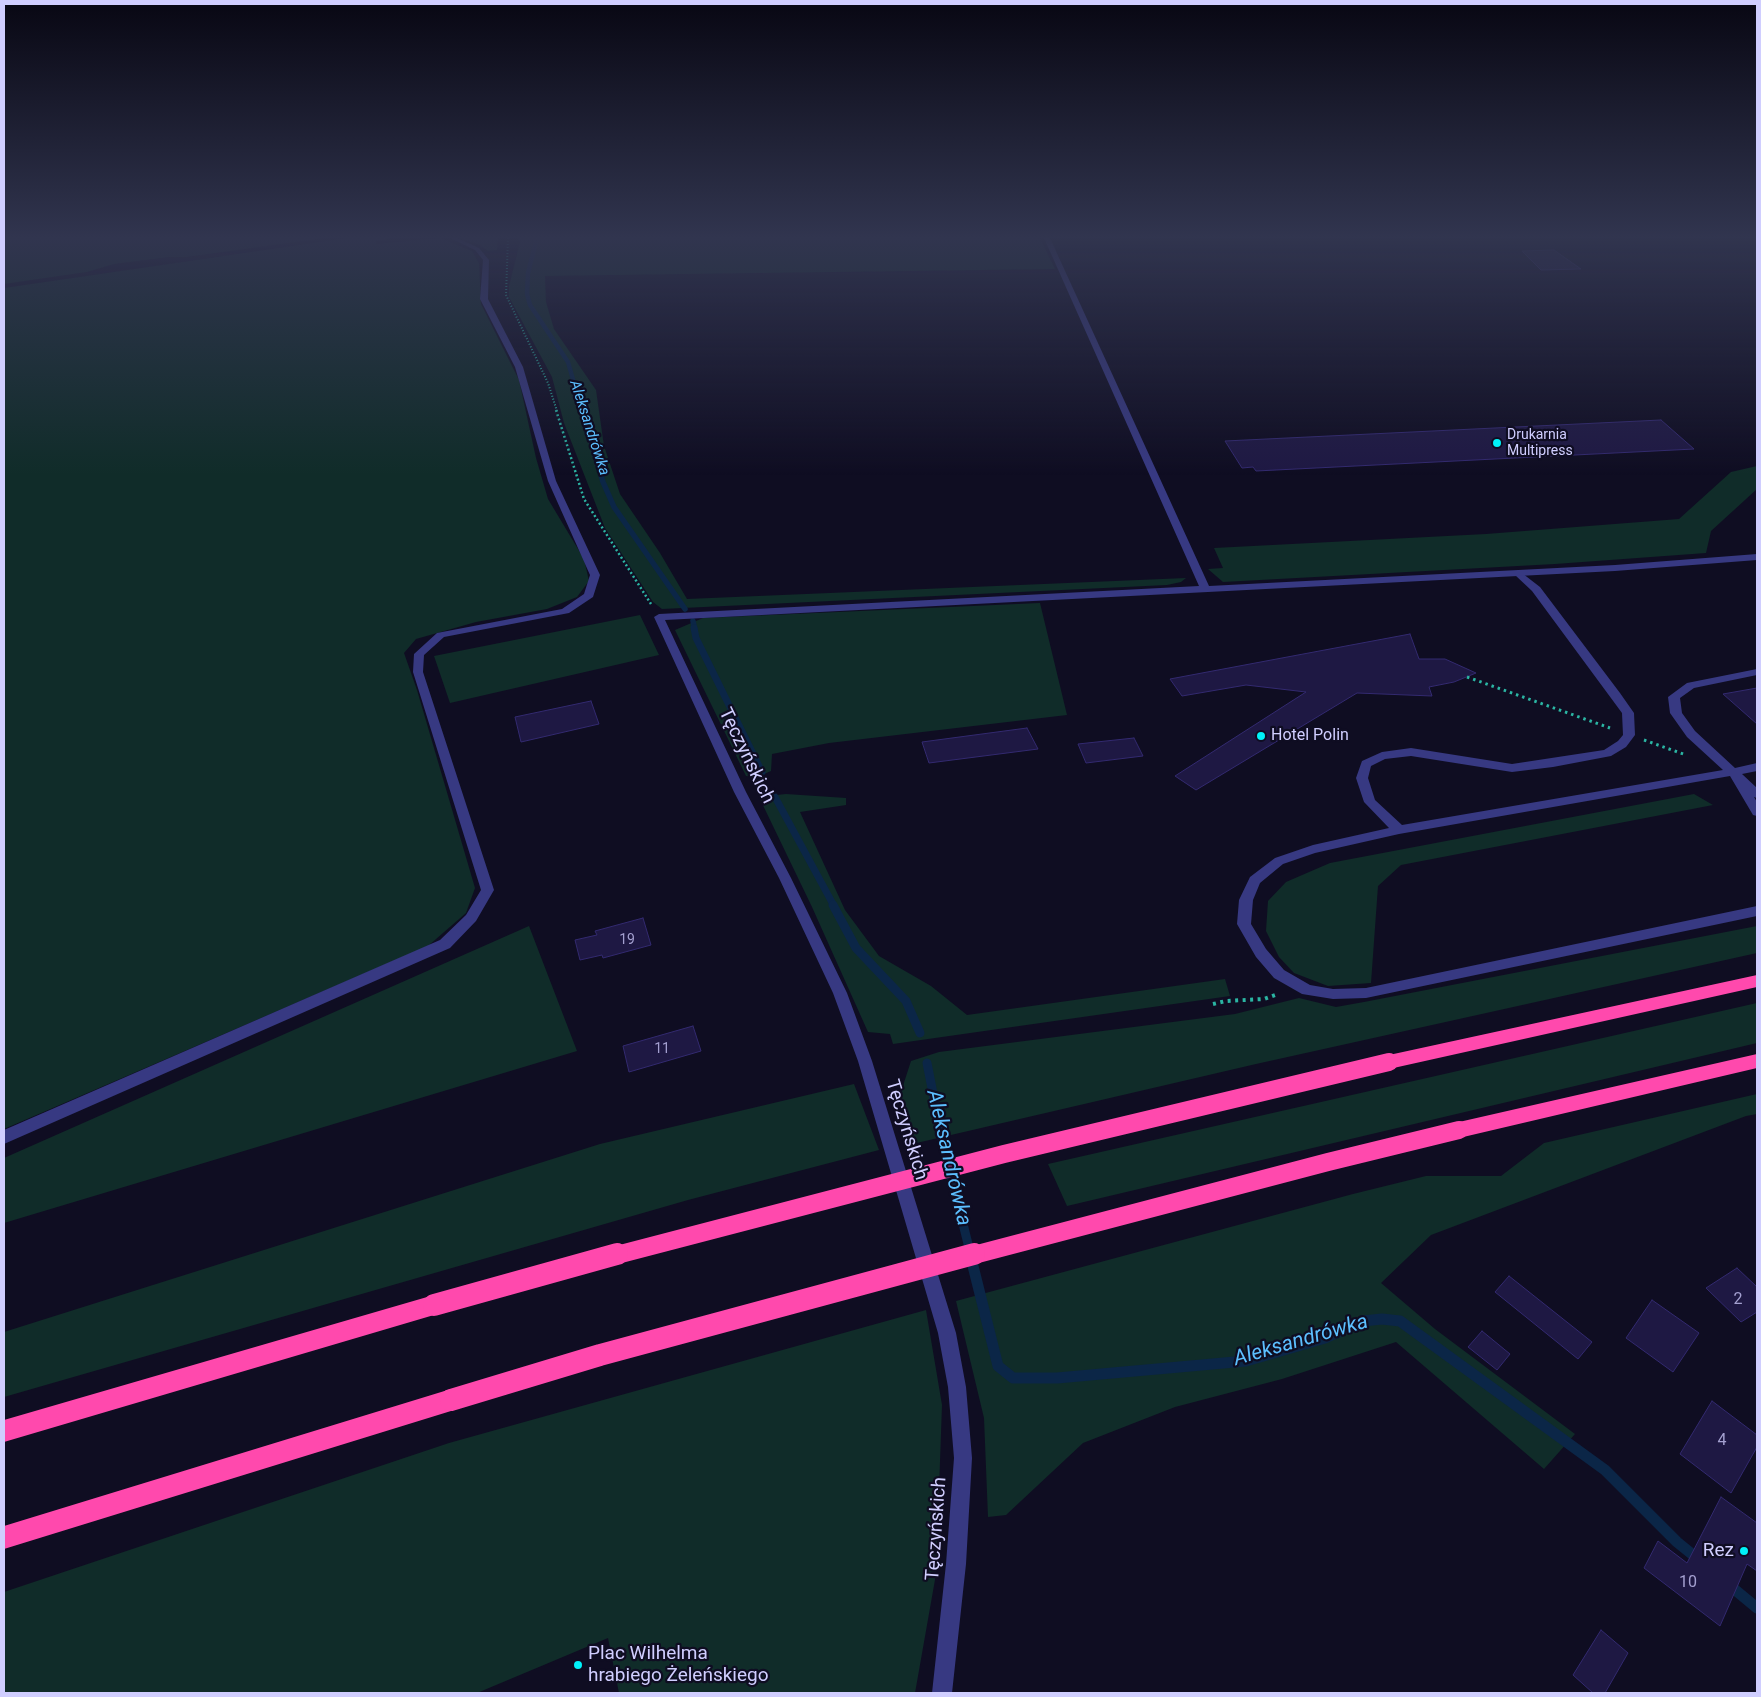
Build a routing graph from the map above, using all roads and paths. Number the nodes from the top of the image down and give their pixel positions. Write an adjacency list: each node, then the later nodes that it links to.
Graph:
1 (493, 317): 22 (street)
2 (517, 317): 7 (path)
3 (1083, 317): 6 (street)
4 (1757, 557): 5 (street)
5 (1518, 573): 6 (street); 10 (street)
6 (1205, 588): 7 (street)
7 (659, 617): 25 (street, Tęczyńskich)
8 (1757, 672): 13 (street)
9 (1467, 677): 10 (path)
10 (1630, 735): 11 (path); 16 (street)
11 (1695, 759)
12 (1757, 767): 13 (street)
13 (1732, 772): 14 (street); 15 (street); 16 (street)
14 (1757, 794)
15 (1756, 810)
16 (1399, 830): 19 (street)
17 (1757, 910): 19 (street)
18 (1757, 981): 23 (highway, bridge)
19 (1294, 983): 20 (path)
20 (1213, 1004)
21 (1757, 1061): 24 (highway, bridge)
22 (4, 1136)
23 (4, 1430)
24 (4, 1538)
25 (942, 1693)

